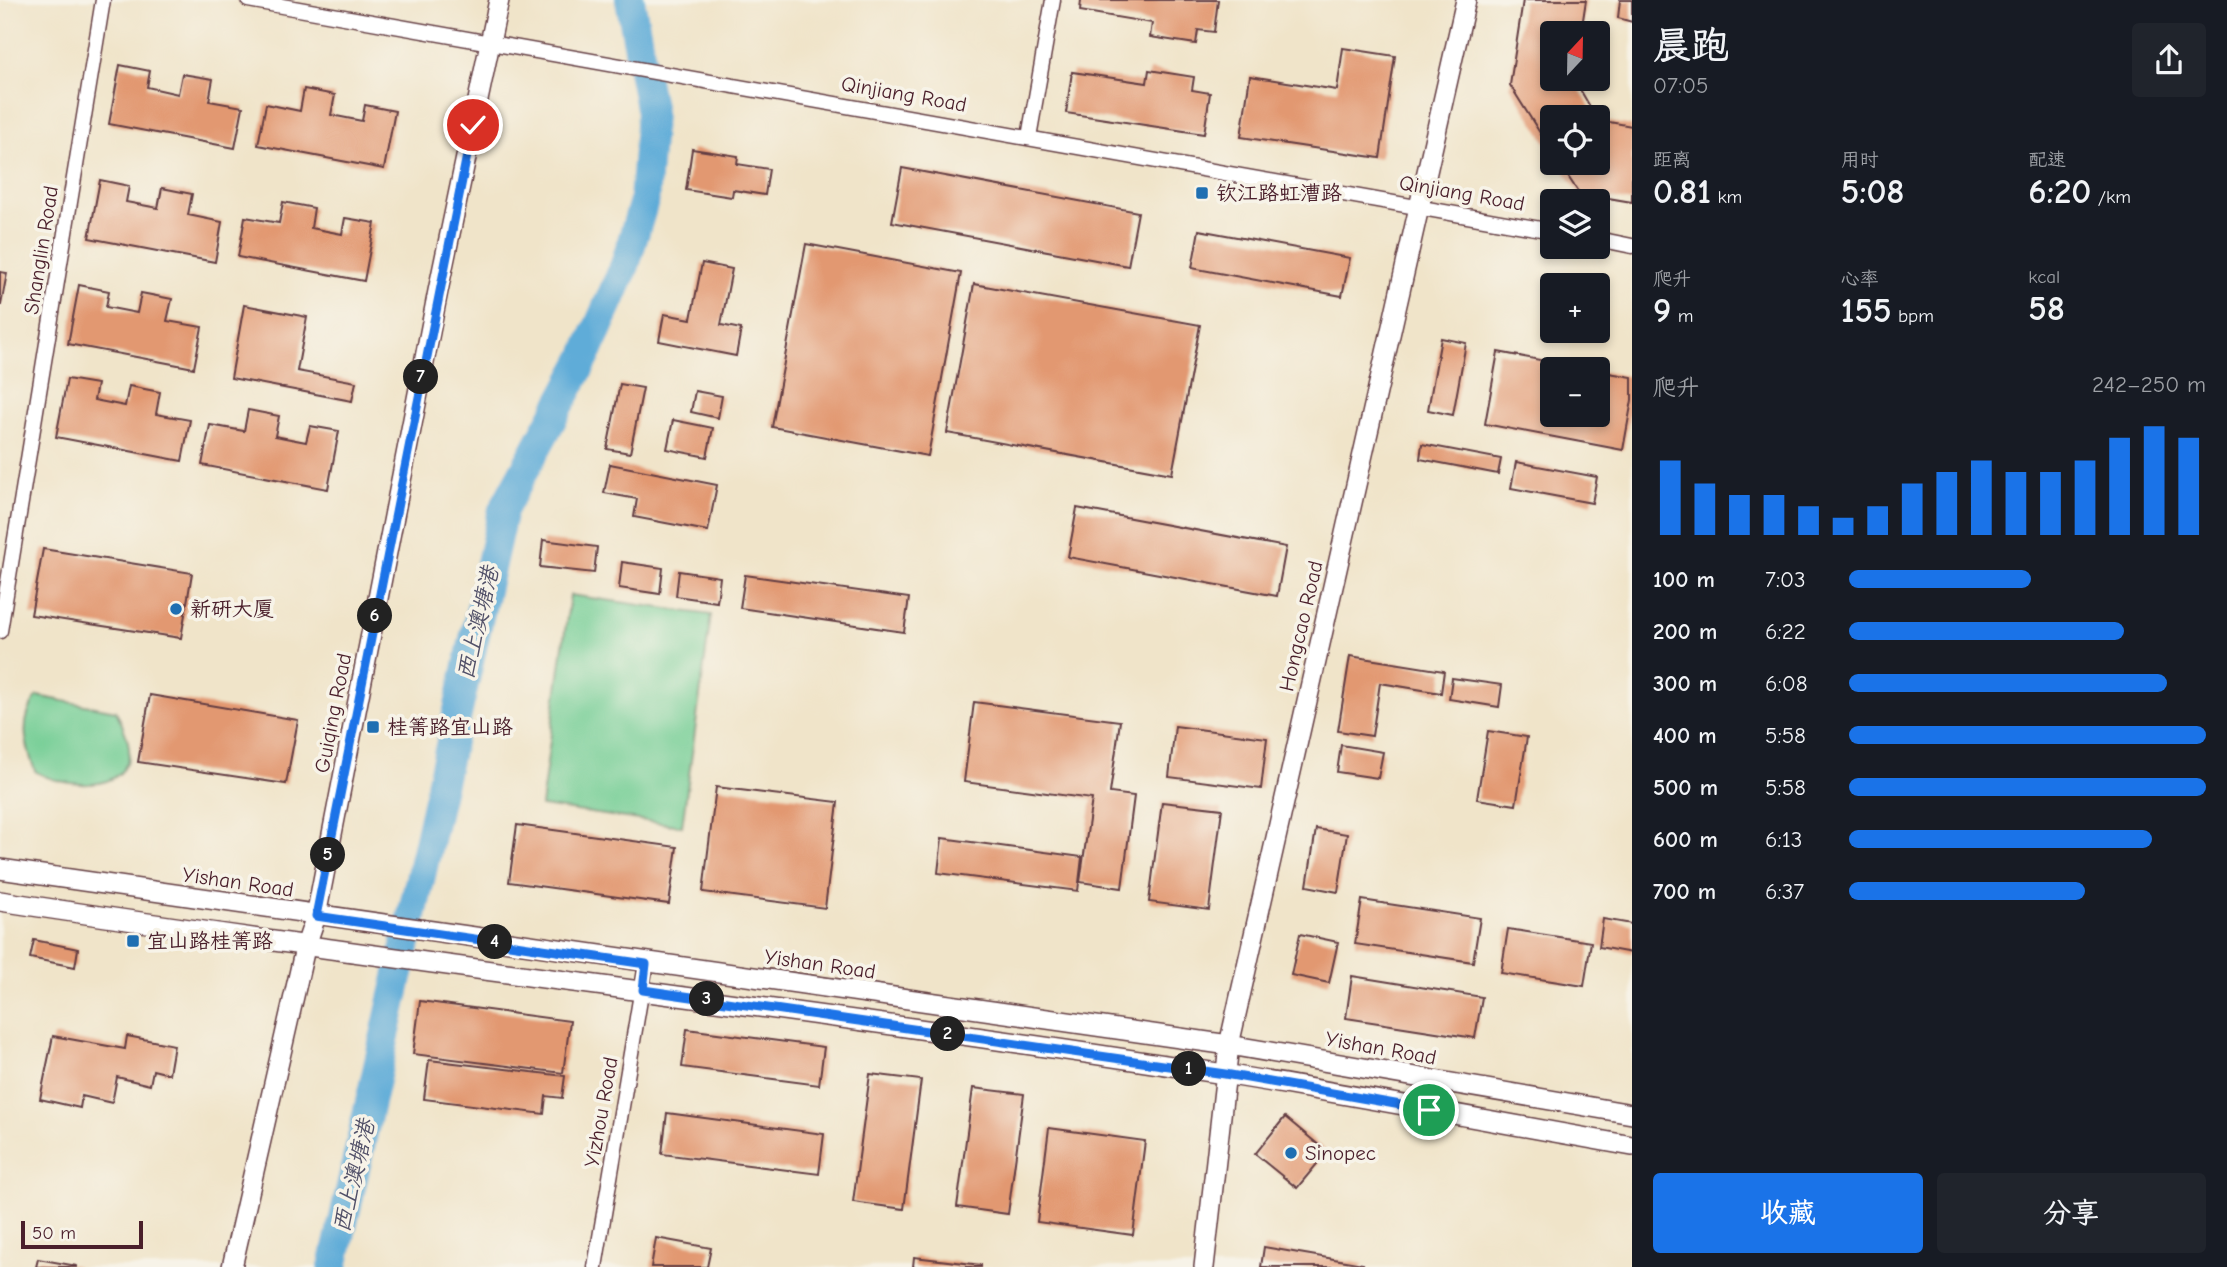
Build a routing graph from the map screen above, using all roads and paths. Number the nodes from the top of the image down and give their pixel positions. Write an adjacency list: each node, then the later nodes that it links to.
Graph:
1 (103, 0): 12 (street, Shanglin Road)
2 (248, 0): 6 (street, Qinjiang Road)
3 (499, 0): 6 (main road, Guiqing Road)
4 (1053, 0): 7 (street)
5 (1466, 0): 8 (main road, Hongcao Road)
6 (490, 42): 7 (street, Qinjiang Road); 15 (main road, Guiqing Road)
7 (1029, 137): 8 (street, Qinjiang Road)
8 (1421, 206): 9 (street, Qinjiang Road); 19 (main road, Hongcao Road)
9 (1540, 229)
10 (1610, 241): 11 (street)
11 (1632, 246)
12 (0, 631)
13 (0, 869): 15 (main road, Yishan Road)
14 (0, 901): 16 (main road)
15 (316, 916): 16 (main road, Guiqing Road); 17 (main road, Yishan Road)
16 (305, 948): 18 (main road); 23 (main road, Guiqing Road)
17 (646, 964): 18 (street, Yizhou Road); 19 (main road, Yishan Road)
18 (643, 990): 20 (main road); 24 (street, Yizhou Road)
19 (1229, 1045): 20 (main road, Hongcao Road); 21 (main road, Yishan Road)
20 (1225, 1074): 22 (main road); 25 (main road, Hongcao Road)
21 (1632, 1114)
22 (1632, 1146)
23 (232, 1267)
24 (595, 1267)
25 (1204, 1267)

